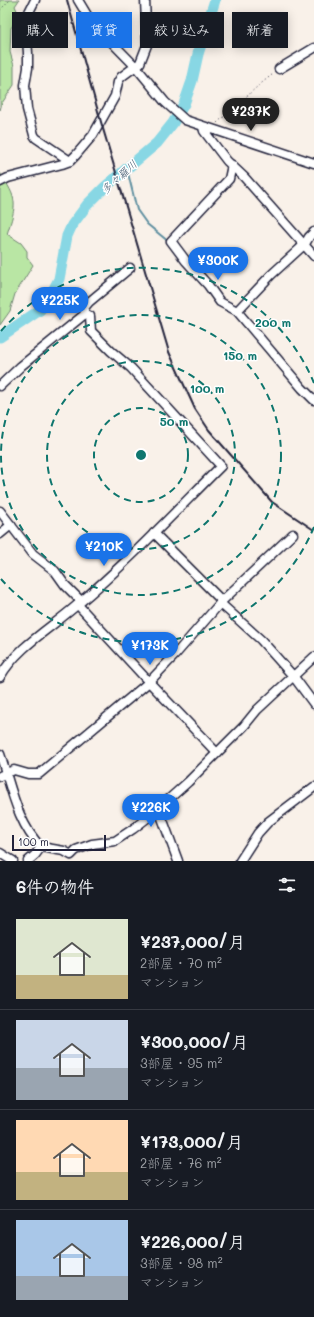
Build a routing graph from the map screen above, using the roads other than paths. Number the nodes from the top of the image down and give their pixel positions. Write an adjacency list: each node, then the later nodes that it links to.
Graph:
1 (34, 0): 8 (street)
2 (78, 0): 5 (street)
3 (145, 0): 5 (street)
4 (314, 48): 6 (street)
5 (136, 67): 7 (street); 8 (street)
6 (279, 69)
7 (207, 128): 9 (street); 10 (street)
8 (70, 161): 11 (street)
9 (314, 163)
10 (232, 165): 13 (street); 16 (street)
11 (0, 182)
12 (314, 232): 13 (street)
13 (305, 244): 14 (street); 16 (street)
14 (314, 256)
15 (130, 268): 17 (street)
16 (236, 311): 19 (street)
17 (85, 314): 18 (street); 22 (street)
18 (0, 386)
19 (314, 400)
20 (0, 511): 21 (street)
21 (11, 525): 23 (street); 26 (street)
22 (154, 533): 25 (street); 26 (street)
23 (0, 534)
24 (293, 534): 25 (street)
25 (221, 602): 29 (street); 30 (street)
26 (80, 603): 28 (street); 30 (street)
27 (314, 657): 29 (street)
28 (0, 677)
29 (294, 677): 31 (street); 32 (street)
30 (149, 682): 32 (street); 34 (street)
31 (314, 704)
32 (217, 753): 36 (street)
33 (0, 754): 34 (street)
34 (3, 775): 37 (street)
35 (314, 787): 43 (street)
36 (158, 807): 39 (street); 42 (street)
37 (41, 847): 39 (street); 41 (street)
38 (0, 853): 40 (street)
39 (71, 858)
40 (13, 861)
41 (28, 861)
42 (178, 861)
43 (240, 861)

